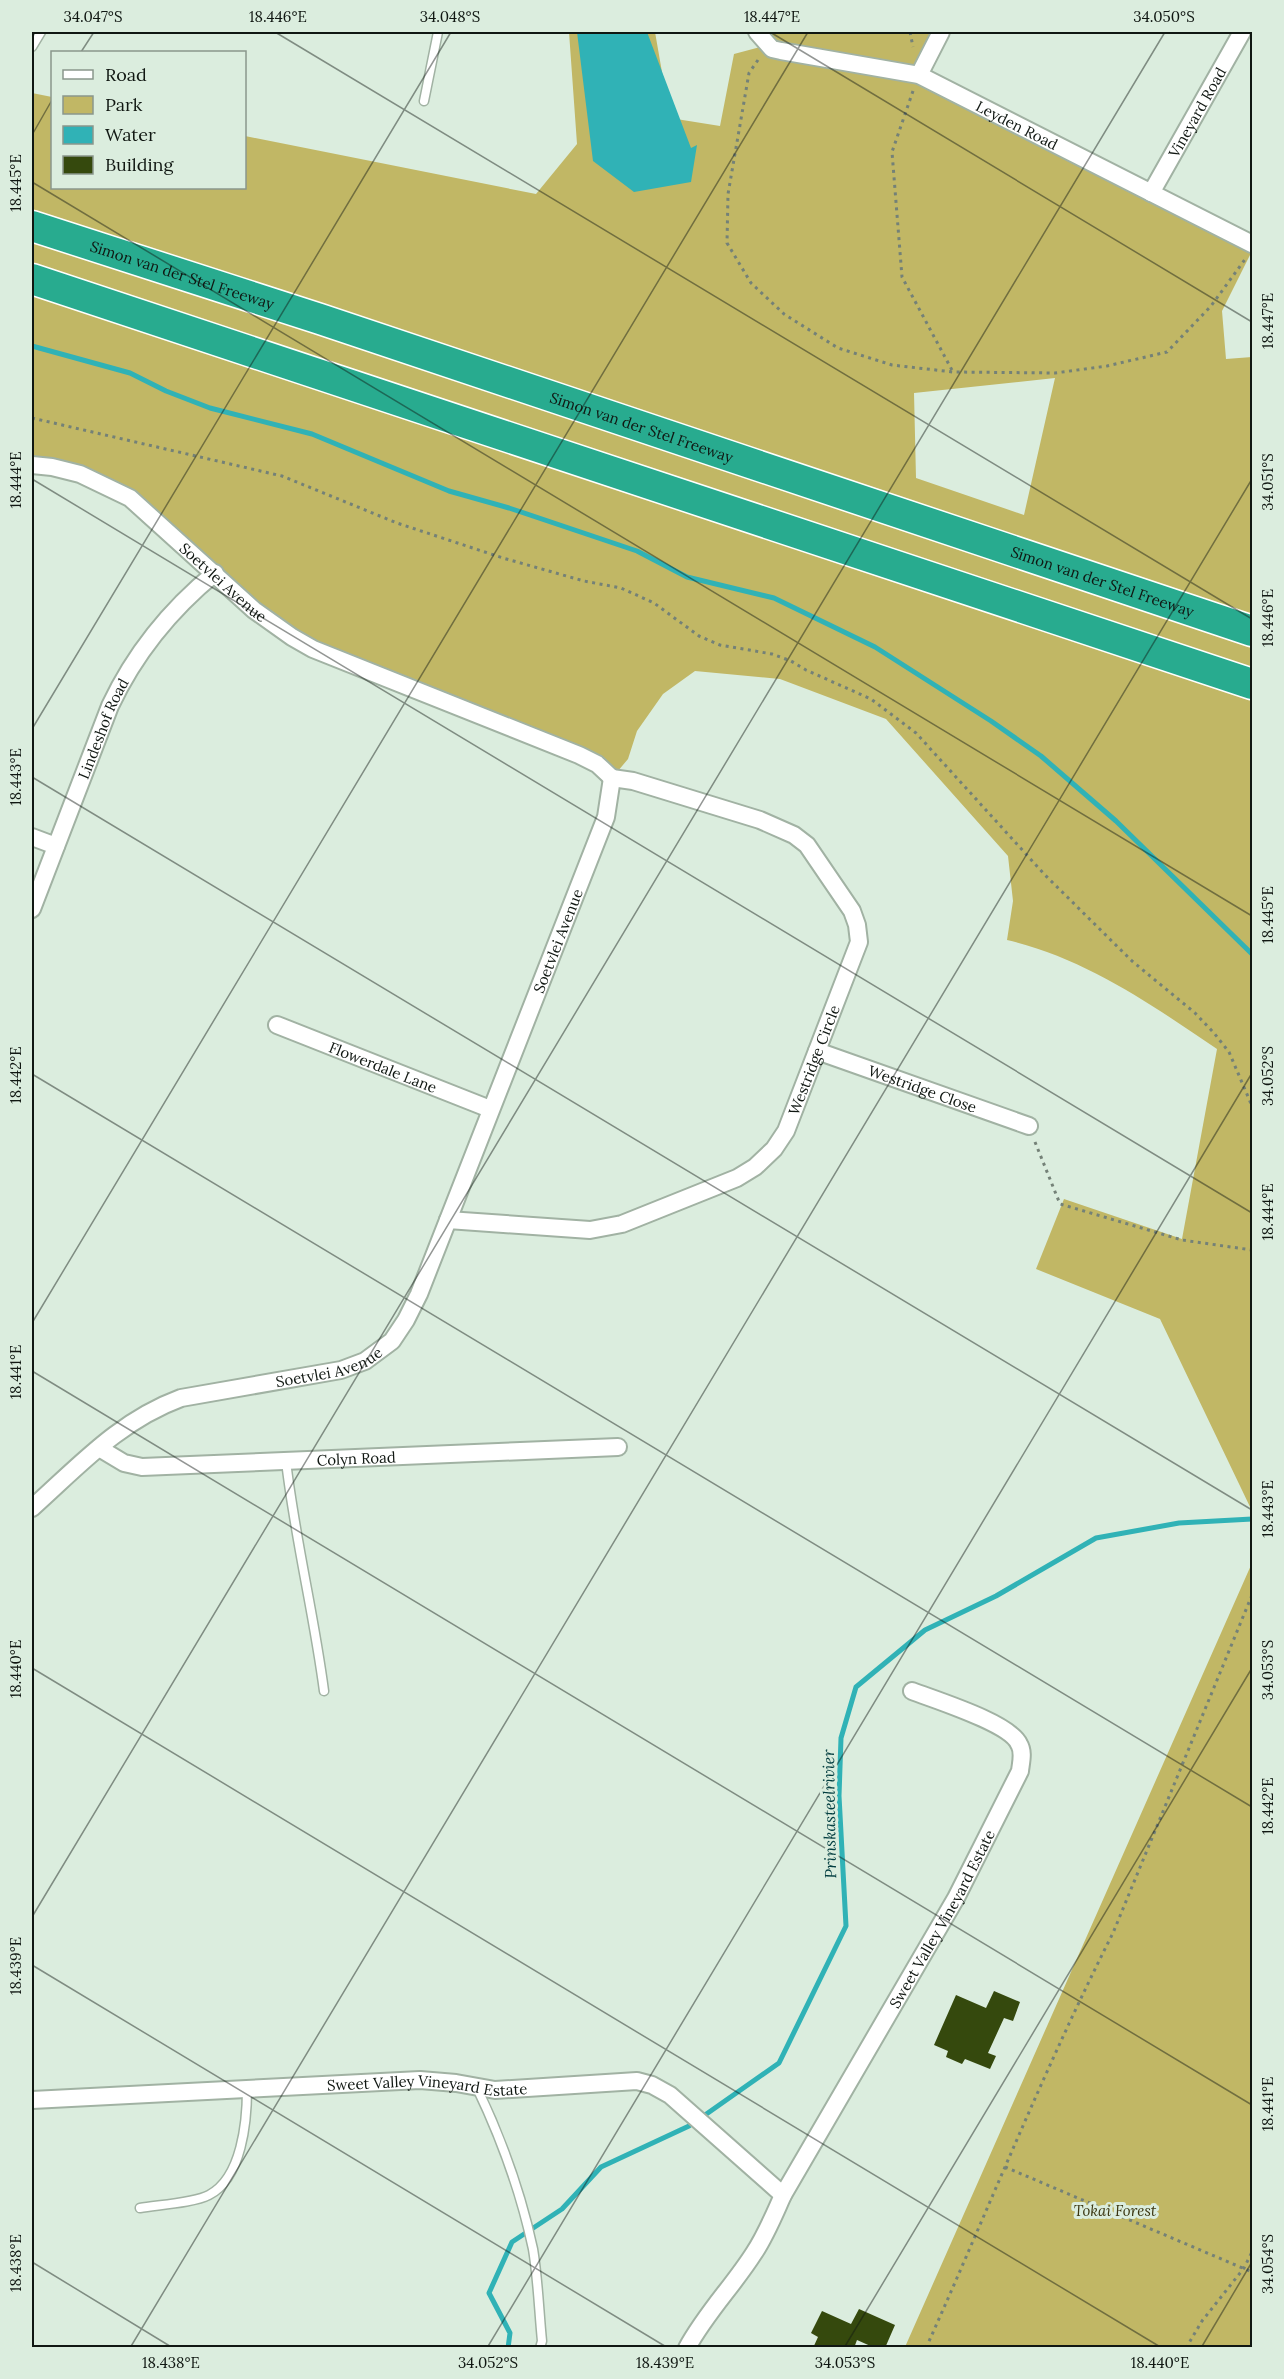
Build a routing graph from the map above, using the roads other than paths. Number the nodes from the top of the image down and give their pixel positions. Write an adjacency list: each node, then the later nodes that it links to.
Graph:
1 (41, 32): 6 (lane)
2 (438, 32): 8 (lane)
3 (757, 32): 7 (street, Leyden Road)
4 (941, 32): 7 (street)
5 (1242, 32): 9 (street, Vineyard Road)
6 (32, 47)
7 (919, 75): 9 (street, Leyden Road)
8 (424, 101)
9 (1151, 193): 11 (street, Leyden Road)
10 (32, 226): 15 (highway, Simon van der Stel Freeway)
11 (1252, 244)
12 (32, 279): 16 (highway)
13 (32, 465): 14 (street, Soetvlei Avenue)
14 (215, 573): 17 (street, Soetvlei Avenue); 19 (street, Lindeshof Road)
15 (1252, 631)
16 (1252, 684)
17 (612, 778): 22 (street, Westridge Circle); 23 (street, Soetvlei Avenue)
18 (32, 837): 19 (street)
19 (56, 846): 20 (street, Lindeshof Road)
20 (32, 909)
21 (277, 1025): 23 (street, Flowerdale Lane)
22 (818, 1051): 24 (street, Westridge Close); 25 (street, Westridge Circle)
23 (490, 1109): 25 (street, Soetvlei Avenue)
24 (1029, 1126)
25 (448, 1220): 27 (street, Soetvlei Avenue)
26 (618, 1447): 28 (street, Colyn Road)
27 (99, 1448): 28 (street, Colyn Road); 29 (street, Soetvlei Avenue)
28 (286, 1461): 30 (lane)
29 (32, 1508)
30 (324, 1691)
31 (912, 1691): 35 (street, Sweet Valley Vineyard Estate)
32 (477, 2088): 33 (street, Sweet Valley Vineyard Estate); 35 (street, Sweet Valley Vineyard Estate); 37 (lane)
33 (247, 2089): 34 (street, Sweet Valley Vineyard Estate); 36 (lane)
34 (32, 2100)
35 (783, 2195): 38 (street, Sweet Valley Vineyard Estate)
36 (140, 2208)
37 (540, 2348)
38 (687, 2348)

